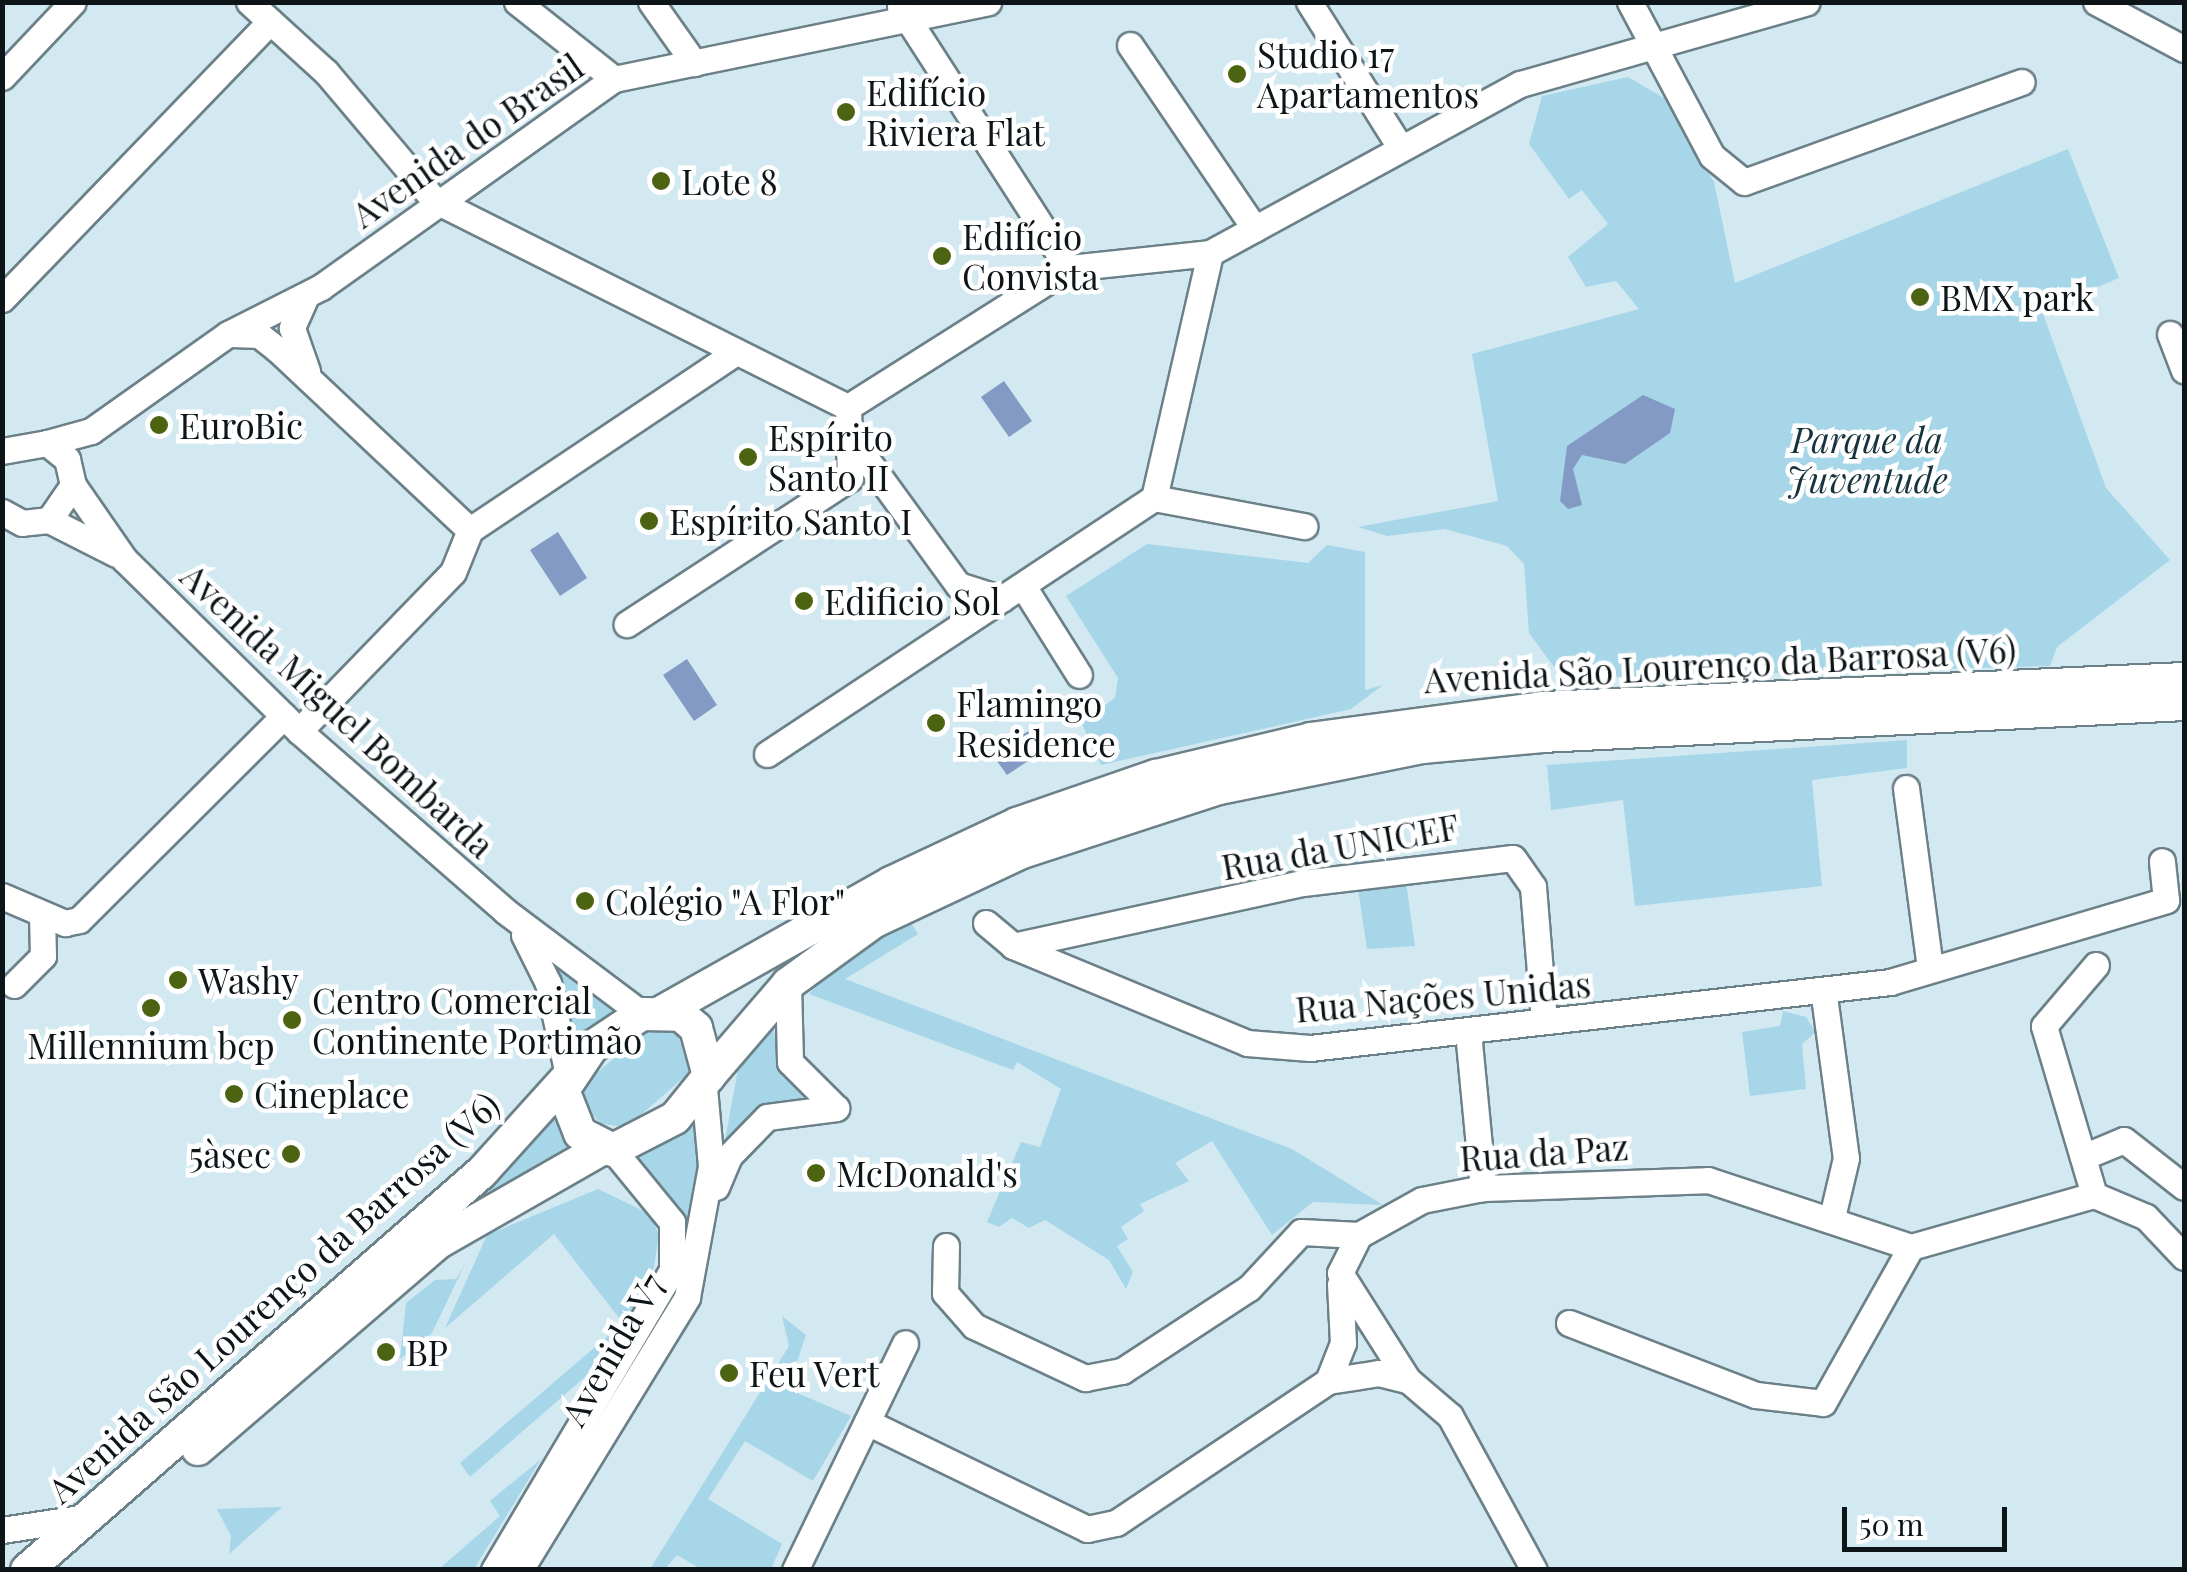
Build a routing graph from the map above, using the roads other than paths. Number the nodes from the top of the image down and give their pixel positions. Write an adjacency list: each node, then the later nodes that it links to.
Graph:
1 (73, 2): 16 (street)
2 (249, 2): 11 (street)
3 (517, 2): 17 (street)
4 (651, 2): 15 (street)
5 (988, 2): 10 (street, Avenida do Brasil)
6 (1309, 2): 19 (street)
7 (1630, 2): 13 (street)
8 (1807, 2): 13 (street)
9 (2096, 2): 14 (street)
10 (901, 11): 15 (street, Avenida do Brasil); 23 (street)
11 (270, 21): 20 (street); 25 (street)
12 (1130, 45): 21 (street)
13 (1655, 48): 18 (street); 19 (street)
14 (2184, 49)
15 (694, 64): 17 (street, Avenida do Brasil)
16 (2, 77)
17 (614, 79): 20 (street, Avenida do Brasil)
18 (2022, 82)
19 (1400, 147): 21 (street)
20 (434, 200): 24 (street, Avenida do Brasil); 28 (street)
21 (1255, 228): 22 (street)
22 (1210, 254): 23 (street); 38 (street)
23 (1068, 268): 31 (street)
24 (306, 296): 26 (street, Avenida do Brasil); 30 (street)
25 (2, 299)
26 (228, 334): 30 (street); 33 (street, Avenida do Brasil)
27 (2170, 334): 29 (street)
28 (736, 352): 31 (street); 42 (street)
29 (2184, 370)
30 (316, 383): 42 (street)
31 (848, 407): 34 (street)
32 (2, 423): 35 (street)
33 (91, 432): 35 (street, Avenida do Brasil); 37 (street)
34 (848, 434): 44 (street); 45 (street)
35 (38, 441): 36 (street, Avenida do Brasil); 37 (street, Avenida Miguel Bombarda)
36 (2, 451)
37 (73, 480): 40 (street); 43 (street, Avenida Miguel Bombarda)
38 (1154, 498): 41 (street); 44 (street)
39 (5, 516): 40 (street)
40 (49, 520): 43 (street, Avenida Miguel Bombarda)
41 (1304, 526)
42 (470, 530): 48 (street)
43 (126, 560): 48 (street, Avenida Miguel Bombarda)
44 (1013, 593): 46 (street); 49 (street)
45 (627, 624)
46 (1078, 675)
47 (2180, 698): 59 (main road, Avenida São Lourenço da Barrosa (V6)); 63 (main road, Avenida São Lourenço da Barrosa (V6))
48 (291, 723): 53 (street, Avenida Miguel Bombarda); 54 (street)
49 (767, 754)
50 (1906, 788): 58 (street)
51 (2162, 862): 58 (street, Rua Nações Unidas)
52 (2, 896): 54 (street)
53 (505, 911): 62 (street); 63 (street)
54 (42, 914): 60 (street)
55 (986, 923): 56 (street, Rua Nações Unidas)
56 (1013, 946): 64 (street, Rua da UNICEF); 65 (street, Rua Nações Unidas)
57 (2096, 964): 70 (street)
58 (1930, 968): 61 (street, Rua Nações Unidas)
59 (788, 984): 67 (main road, Avenida São Lourenço da Barrosa (V6)); 74 (street)
60 (14, 985)
61 (1824, 996): 64 (street, Rua Nações Unidas); 75 (street)
62 (557, 1012): 66 (street); 68 (street)
63 (652, 1013): 66 (main road, Avenida São Lourenço da Barrosa (V6)); 67 (main road)
64 (1544, 1021): 65 (street, Rua Nações Unidas)
65 (1468, 1032): 72 (street)
66 (567, 1077): 68 (main road, Avenida São Lourenço da Barrosa (V6)); 69 (main road)
67 (706, 1082): 69 (main road, Avenida São Lourenço da Barrosa (V6)); 74 (street, Avenida V7)
68 (526, 1127): 86 (main road, Avenida São Lourenço da Barrosa (V6))
69 (609, 1148): 89 (main road, Avenida São Lourenço da Barrosa (V6)); 90 (street, Avenida V7)
70 (2083, 1157): 71 (street); 73 (street)
71 (2184, 1187)
72 (1482, 1188): 75 (street, Rua da Paz); 76 (street, Rua da Paz)
73 (2094, 1195): 78 (street); 79 (street)
74 (705, 1214): 91 (street, Avenida V7)
75 (1832, 1217): 78 (street, Rua da Paz)
76 (1359, 1234): 77 (street); 80 (street)
77 (946, 1246)
78 (1911, 1247): 81 (street)
79 (2184, 1257)
80 (1340, 1273): 83 (street); 84 (street)
81 (1569, 1324)
82 (905, 1343): 85 (street)
83 (1408, 1380): 84 (street); 93 (street)
84 (1328, 1381): 85 (street)
85 (867, 1422): 92 (street)
86 (93, 1512): 87 (street); 88 (main road, Avenida São Lourenço da Barrosa (V6))
87 (2, 1530)
88 (27, 1570)
89 (59, 1570)
90 (494, 1570)
91 (520, 1570)
92 (796, 1570)
93 (1534, 1570)

